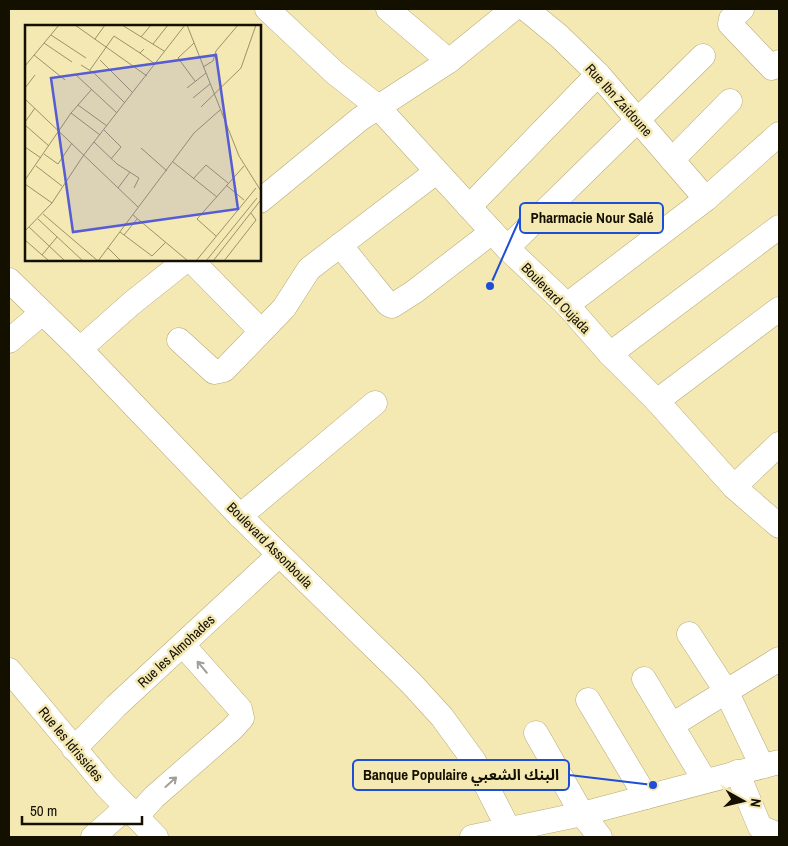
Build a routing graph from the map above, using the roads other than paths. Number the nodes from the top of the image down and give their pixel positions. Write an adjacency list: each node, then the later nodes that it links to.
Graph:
1 (267, 9): 11 (street, Boulevard Oujada)
2 (388, 9): 7 (street)
3 (513, 9): 7 (street)
4 (526, 9): 9 (street, Rue Ibn Zaidoune)
5 (742, 9): 8 (street)
6 (703, 56): 12 (street)
7 (449, 61): 11 (street)
8 (776, 65)
9 (598, 74): 12 (street, Rue Ibn Zaidoune); 18 (street)
10 (730, 101): 14 (street)
11 (377, 106): 15 (street, Boulevard Oujada); 17 (street)
12 (637, 120): 14 (street, Rue Ibn Zaidoune); 20 (street)
13 (776, 142): 16 (street)
14 (672, 160): 16 (street, Rue Ibn Zaidoune)
15 (436, 172): 18 (street, Boulevard Oujada); 21 (street)
16 (706, 199): 25 (street)
17 (261, 200)
18 (469, 207): 20 (street, Boulevard Oujada)
19 (779, 227): 32 (street)
20 (500, 240): 21 (street); 25 (street, Boulevard Oujada)
21 (340, 245): 29 (street)
22 (185, 261): 31 (street)
23 (192, 261): 29 (street)
24 (9, 280): 27 (street, Boulevard Assonboula)
25 (567, 305): 32 (street, Boulevard Oujada)
26 (779, 309): 33 (street)
27 (42, 314): 28 (street); 31 (street, Boulevard Assonboula)
28 (12, 330)
29 (261, 331): 30 (street)
30 (179, 340)
31 (80, 349): 37 (street, Boulevard Assonboula)
32 (610, 354): 33 (street, Boulevard Oujada)
33 (657, 401): 36 (street, Boulevard Oujada)
34 (374, 403): 37 (street)
35 (779, 444): 36 (street)
36 (734, 488): 38 (street, Boulevard Oujada)
37 (240, 516): 39 (street, Boulevard Assonboula)
38 (779, 526)
39 (279, 555): 41 (street, Rue les Almohades); 56 (street, Boulevard Assonboula)
40 (689, 634): 45 (street)
41 (183, 645): 49 (street, Rue les Almohades); 54 (street, one-way to 41)
42 (779, 659): 45 (street)
43 (9, 670): 49 (street, Rue les Idrissides)
44 (644, 679): 47 (street)
45 (726, 690): 47 (street); 50 (street)
46 (588, 700): 53 (street)
47 (672, 725): 52 (street)
48 (536, 733): 55 (street)
49 (74, 748): 54 (street, Rue les Idrissides)
50 (770, 764): 51 (street)
51 (737, 772): 52 (street); 57 (street)
52 (705, 781): 53 (street)
53 (646, 797): 55 (street)
54 (132, 812): 58 (street); 59 (street, Rue les Idrissides)
55 (582, 814): 56 (street); 61 (street)
56 (508, 828): 60 (street)
57 (779, 835)
58 (93, 837)
59 (156, 837)
60 (472, 837)
61 (600, 837)

